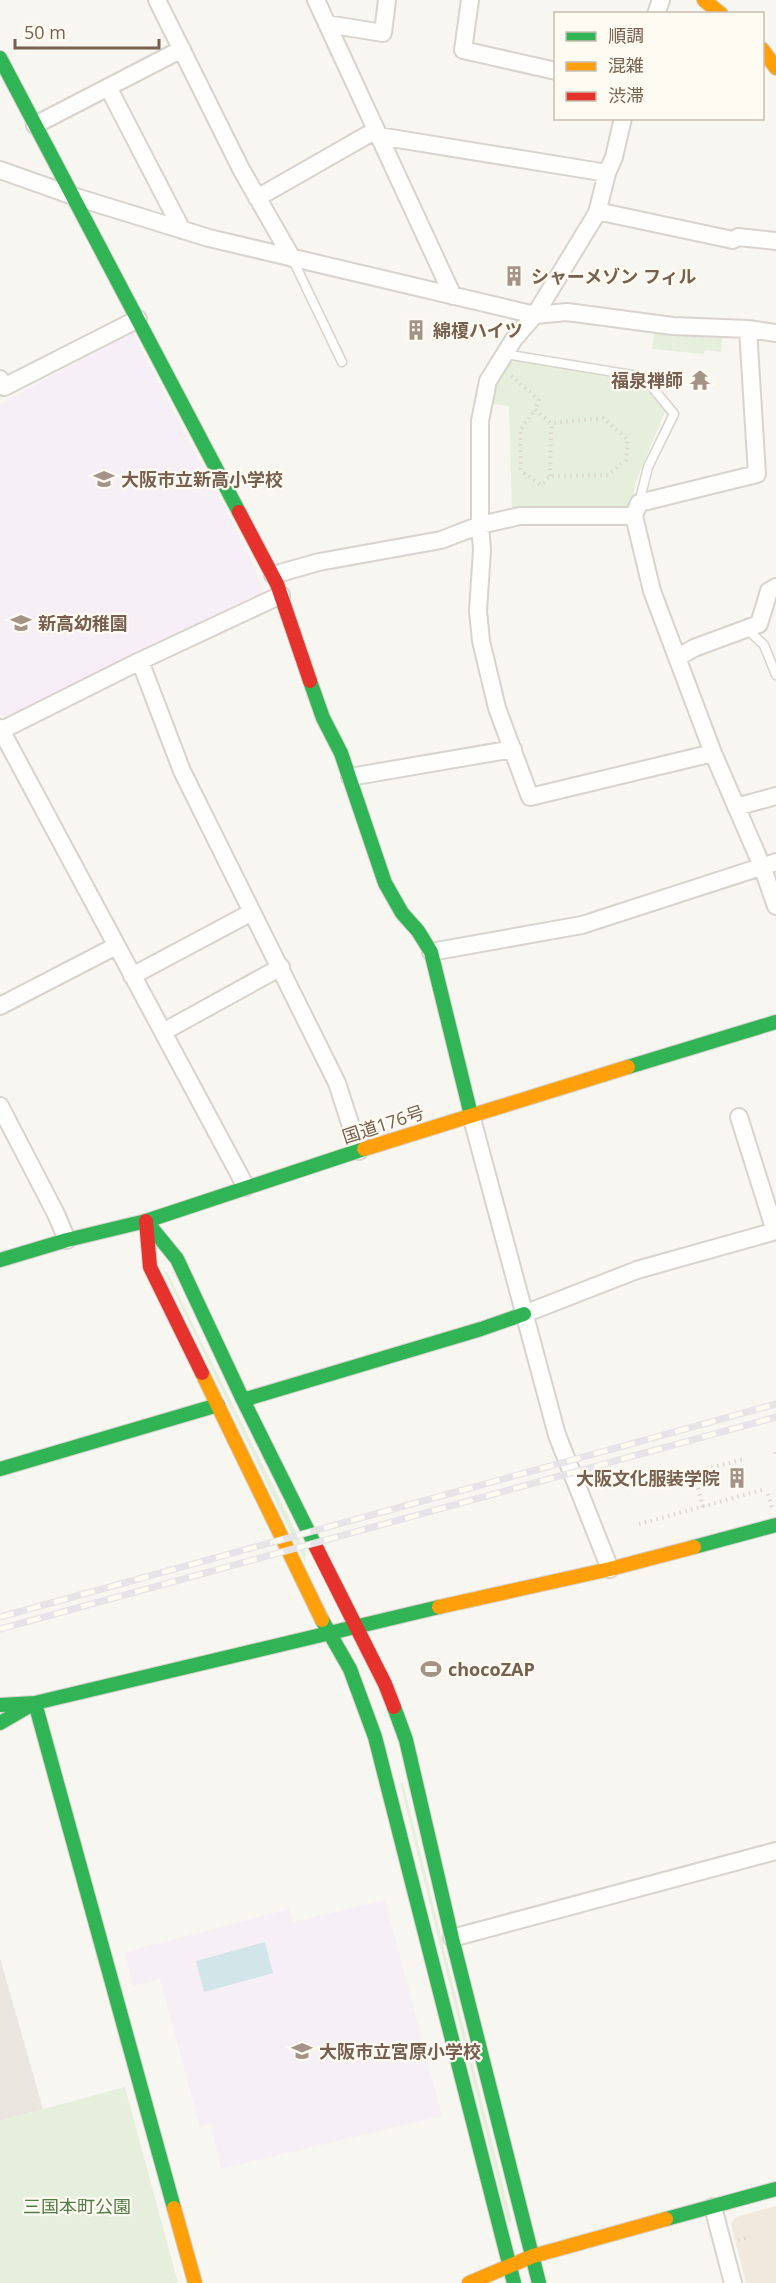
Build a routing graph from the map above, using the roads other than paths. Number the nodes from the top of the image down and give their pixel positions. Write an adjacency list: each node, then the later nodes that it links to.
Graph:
1 (157, 0): 8 (street)
2 (316, 0): 7 (street)
3 (387, 0): 7 (street)
4 (470, 0): 12 (street)
5 (704, 0): 6 (main road)
6 (719, 12)
7 (327, 24): 16 (street)
8 (182, 49): 13 (street); 20 (street)
9 (764, 52): 11 (main road)
10 (0, 58): 15 (main road)
11 (776, 68)
12 (554, 71)
13 (108, 87): 15 (street); 22 (street)
14 (623, 120): 18 (street)
15 (35, 125): 19 (main road)
16 (377, 133): 18 (street); 20 (street); 25 (street)
17 (0, 170): 19 (street)
18 (607, 173): 21 (street)
19 (72, 194): 22 (street); 27 (main road)
20 (257, 198): 24 (street)
21 (597, 213): 23 (street); 26 (street)
22 (182, 230): 24 (street)
23 (776, 241)
24 (292, 258): 25 (street); 31 (lane)
25 (453, 296): 26 (street)
26 (535, 315): 28 (street); 30 (street)
27 (138, 319): 32 (street); 35 (main road)
28 (748, 329): 29 (street); 33 (street)
29 (776, 333)
30 (502, 359): 33 (lane); 34 (street)
31 (342, 362)
32 (0, 379)
33 (637, 510): 34 (street); 39 (street)
34 (480, 525): 35 (street); 43 (street)
35 (273, 575): 37 (main road)
36 (776, 587): 38 (street)
37 (280, 596): 40 (street); 45 (main road)
38 (748, 630): 39 (street); 41 (lane)
39 (677, 658): 44 (street)
40 (140, 661): 42 (street); 50 (street)
41 (775, 670)
42 (0, 730): 51 (street)
43 (513, 749): 44 (street); 45 (street)
44 (713, 753): 47 (street)
45 (350, 777): 52 (main road)
46 (776, 796): 47 (street)
47 (736, 807): 48 (street)
48 (769, 864): 49 (street); 52 (street)
49 (776, 906)
50 (252, 912): 53 (street); 54 (street)
51 (116, 946): 54 (street); 55 (street)
52 (431, 952): 59 (main road)
53 (281, 967): 57 (street); 61 (street)
54 (132, 976): 57 (street)
55 (0, 1006)
56 (776, 1022): 59 (main road, 国道176号)
57 (163, 1032): 62 (street)
58 (0, 1106): 65 (street)
59 (471, 1115): 61 (main road, 国道176号); 67 (street)
60 (739, 1117): 64 (street)
61 (359, 1151): 62 (main road, 国道176号)
62 (246, 1187): 63 (main road, 国道176号)
63 (146, 1221): 65 (main road, 国道176号); 68 (main road); 69 (main road)
64 (775, 1231): 67 (street)
65 (67, 1240): 66 (main road, 国道176号)
66 (0, 1260)
67 (524, 1314): 68 (main road); 72 (street)
68 (243, 1400): 73 (main road)
69 (218, 1405): 70 (main road); 74 (main road)
70 (0, 1469)
71 (776, 1525): 72 (main road)
72 (610, 1569): 73 (main road)
73 (355, 1625): 74 (main road); 79 (main road)
74 (328, 1632): 75 (main road); 83 (main road)
75 (35, 1703): 76 (main road); 77 (main road); 84 (main road)
76 (0, 1705)
77 (0, 1724)
78 (776, 1851): 79 (street)
79 (452, 1938): 82 (main road)
80 (776, 2189): 81 (main road)
81 (713, 2206): 82 (main road); 88 (street)
82 (533, 2256): 83 (main road); 87 (main road)
83 (510, 2265): 85 (main road); 86 (main road)
84 (195, 2283)
85 (469, 2283)
86 (514, 2283)
87 (539, 2283)
88 (733, 2283)

